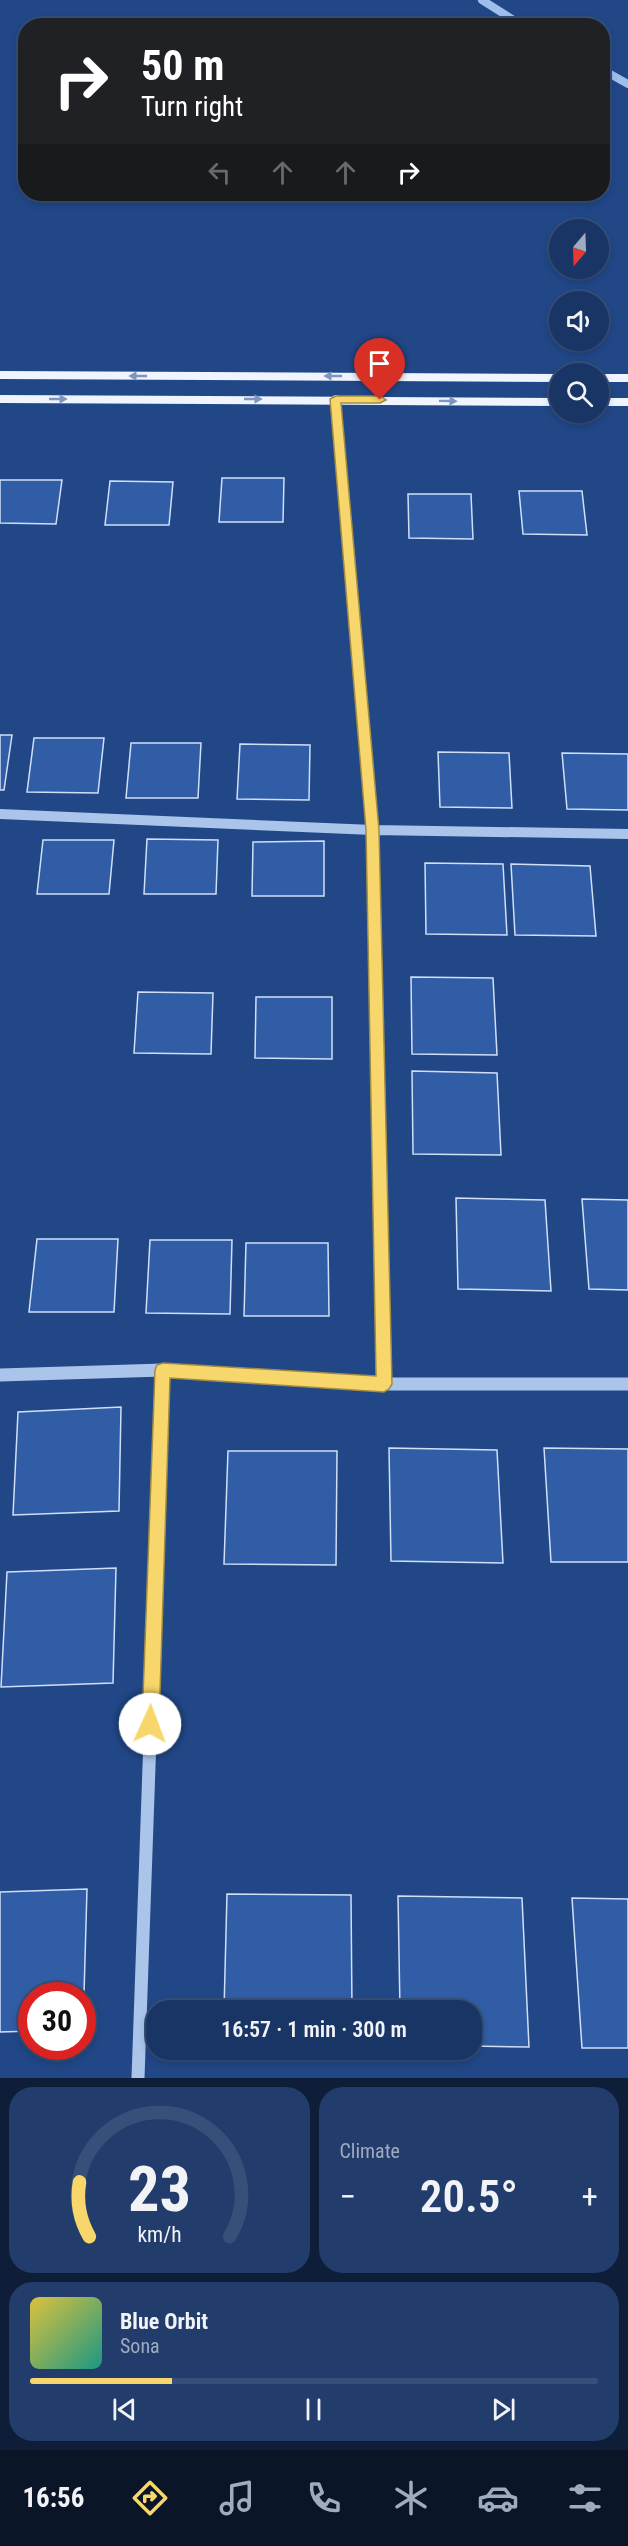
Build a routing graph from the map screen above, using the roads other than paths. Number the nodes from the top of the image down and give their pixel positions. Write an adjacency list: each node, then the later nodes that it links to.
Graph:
1 (0, 375): 2 (main road, one-way to 1)
2 (549, 378)
3 (609, 378): 4 (main road)
4 (628, 378)
5 (0, 399): 6 (main road, one-way to 6)
6 (336, 399): 7 (main road, one-way to 7); 11 (street)
7 (549, 402)
8 (609, 402): 9 (main road)
9 (628, 402)
10 (0, 814): 11 (street)
11 (373, 830): 12 (street); 15 (street)
12 (628, 834)
13 (163, 1370): 14 (street); 15 (street); 17 (street)
14 (0, 1375)
15 (384, 1384): 16 (street)
16 (628, 1384)
17 (138, 2078)

